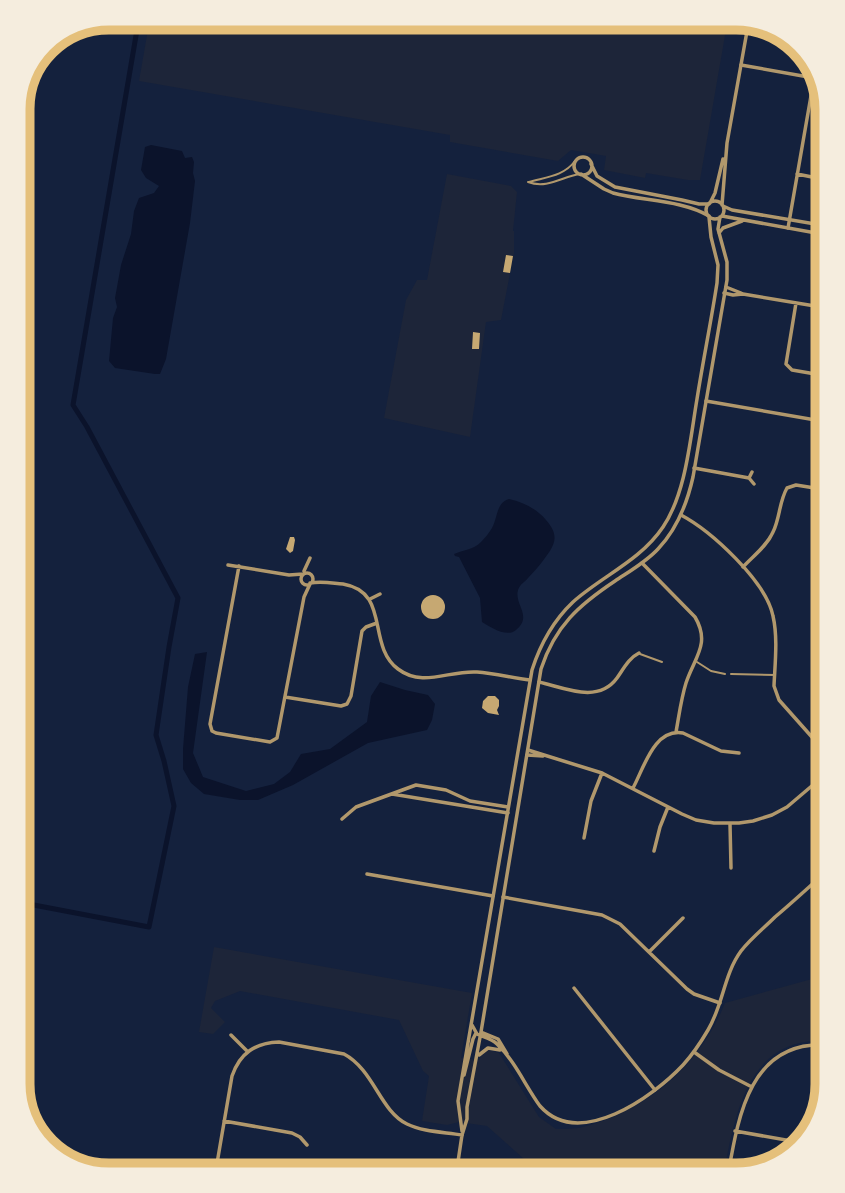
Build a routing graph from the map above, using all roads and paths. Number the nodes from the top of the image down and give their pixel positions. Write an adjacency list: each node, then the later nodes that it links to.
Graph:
1 (747, 31): 2 (street)
2 (741, 65): 3 (street); 10 (street)
3 (809, 77)
4 (813, 87): 5 (street)
5 (810, 102): 6 (street); 11 (street)
6 (815, 103)
7 (575, 161): 8 (street); 9 (street); 9 (lane)
8 (591, 164): 9 (street); 13 (street)
9 (581, 174): 15 (street)
10 (721, 174): 13 (street); 14 (street)
11 (797, 174): 12 (street); 17 (street)
12 (815, 177)
13 (710, 204): 14 (street); 15 (street)
14 (722, 205): 16 (street); 17 (street)
15 (709, 216): 16 (street); 23 (street)
16 (721, 217): 18 (street); 21 (street)
17 (789, 219): 19 (street); 20 (street)
18 (748, 221): 20 (street); 21 (street)
19 (815, 224)
20 (788, 228): 22 (street)
21 (719, 233): 24 (street)
22 (815, 233)
23 (716, 289): 24 (street); 28 (street)
24 (725, 290): 25 (street); 29 (street)
25 (796, 303): 26 (street); 27 (street)
26 (815, 306)
27 (815, 374)
28 (697, 399): 29 (street); 31 (street)
29 (706, 401): 30 (street); 32 (street)
30 (815, 420)
31 (691, 431): 32 (street); 38 (street)
32 (700, 433): 33 (street)
33 (694, 468): 35 (street); 39 (street)
34 (752, 472): 35 (street)
35 (749, 478): 36 (street)
36 (754, 484)
37 (815, 488): 44 (street)
38 (672, 512): 39 (street); 40 (street)
39 (681, 515): 41 (street); 44 (street)
40 (635, 556): 41 (street); 61 (street)
41 (642, 563): 56 (street); 62 (street)
42 (228, 565): 43 (street)
43 (239, 566): 46 (street); 63 (street)
44 (743, 567): 60 (street)
45 (303, 573): 46 (street); 47 (street); 47 (street); 49 (street)
46 (289, 575): 49 (street)
47 (312, 575): 48 (street); 50 (street)
48 (324, 581): 50 (street); 53 (street)
49 (302, 582): 50 (street); 52 (street)
50 (310, 584): 52 (street)
51 (380, 594): 53 (street)
52 (304, 597): 63 (street)
53 (370, 599): 54 (street)
54 (377, 623): 61 (street); 63 (street)
55 (639, 653): 57 (lane); 62 (street)
56 (696, 661): 58 (lane); 64 (street)
57 (662, 662)
58 (725, 674)
59 (731, 674): 60 (lane)
60 (775, 675): 65 (street)
61 (530, 680): 62 (street); 66 (street)
62 (539, 682): 67 (street)
63 (285, 697)
64 (676, 732): 68 (street); 71 (street)
65 (815, 740)
66 (518, 751): 67 (street); 77 (street)
67 (527, 752): 69 (street); 78 (street)
68 (739, 753)
69 (602, 773): 71 (street); 81 (street)
70 (815, 783): 80 (street)
71 (633, 788): 76 (street)
72 (390, 794): 73 (street); 74 (street); 79 (street)
73 (458, 796): 74 (street); 75 (street)
74 (457, 804): 75 (street)
75 (473, 804): 77 (street)
76 (668, 807): 80 (street); 82 (street)
77 (508, 810): 78 (street); 86 (street)
78 (517, 812): 87 (street)
79 (342, 818)
80 (730, 824): 83 (street)
81 (584, 838)
82 (654, 851)
83 (731, 868)
84 (368, 874): 86 (street)
85 (815, 882): 91 (street)
86 (493, 896): 87 (street); 92 (street)
87 (503, 897): 89 (street); 93 (street)
88 (683, 918): 89 (street)
89 (649, 952): 91 (street)
90 (574, 988): 103 (street)
91 (721, 1003): 97 (street)
92 (472, 1021): 93 (street); 101 (street)
93 (479, 1034): 98 (street); 99 (street); 100 (street); 101 (street)
94 (231, 1035): 96 (street)
95 (815, 1045): 102 (street)
96 (247, 1051): 104 (street); 106 (street)
97 (694, 1052): 102 (street); 103 (street)
98 (504, 1053): 99 (street); 100 (street)
99 (508, 1058): 103 (street)
100 (476, 1059): 106 (street)
101 (461, 1084): 106 (street)
102 (752, 1087): 105 (street)
103 (655, 1090)
104 (224, 1121): 108 (street); 109 (street)
105 (735, 1131): 107 (street); 111 (street)
106 (462, 1135): 110 (street)
107 (791, 1141)
108 (307, 1144)
109 (217, 1163)
110 (458, 1163)
111 (730, 1163)

